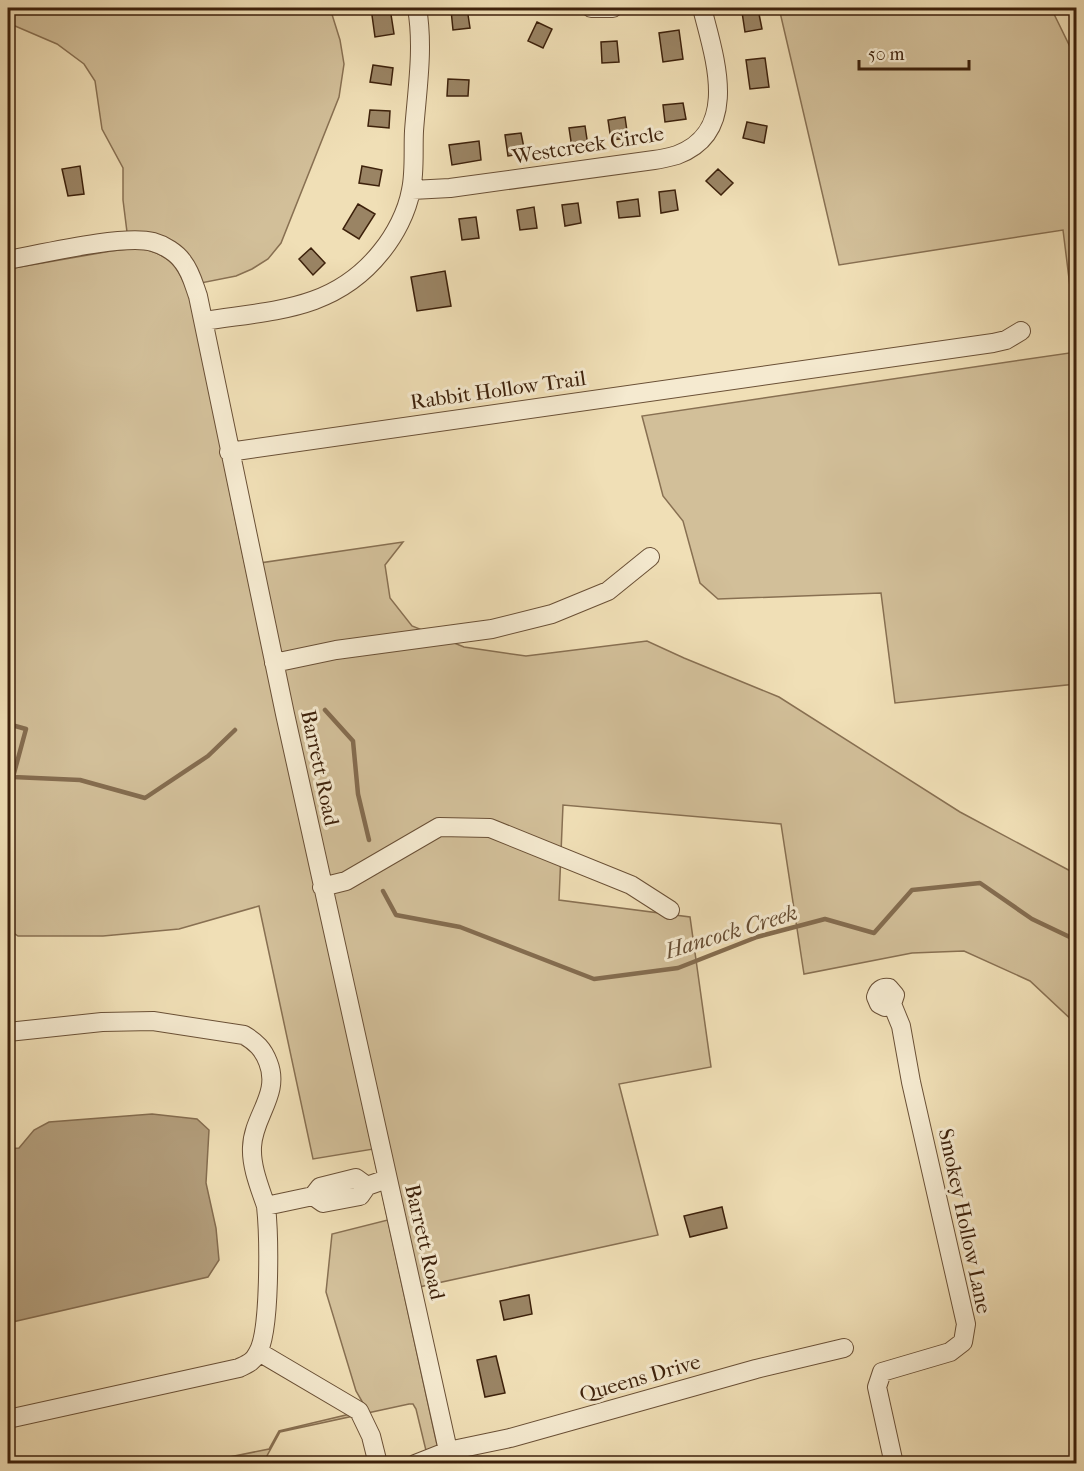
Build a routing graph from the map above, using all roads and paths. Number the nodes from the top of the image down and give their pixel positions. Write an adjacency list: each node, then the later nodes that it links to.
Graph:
1 (417, 8): 5 (street)
2 (591, 8): 3 (street)
3 (613, 8)
4 (702, 8): 5 (street, Westcreek Circle)
5 (412, 190): 7 (street)
6 (8, 260): 7 (street, Barrett Road)
7 (204, 321): 9 (street, Barrett Road)
8 (1021, 331): 9 (street, Rabbit Hollow Trail)
9 (229, 452): 11 (street, Barrett Road)
10 (650, 557): 11 (street)
11 (274, 663): 12 (street, Barrett Road)
12 (322, 886): 13 (street); 16 (street, Barrett Road)
13 (669, 910)
14 (892, 1004): 24 (street, Smokey Hollow Lane)
15 (8, 1032): 17 (street)
16 (387, 1179): 17 (street); 21 (street, Barrett Road)
17 (266, 1206): 19 (street)
18 (844, 1348): 21 (street, Queens Drive)
19 (259, 1352): 20 (street); 22 (street)
20 (8, 1419)
21 (450, 1457): 23 (street, Queens Drive)
22 (378, 1464)
23 (415, 1464)
24 (894, 1464)

